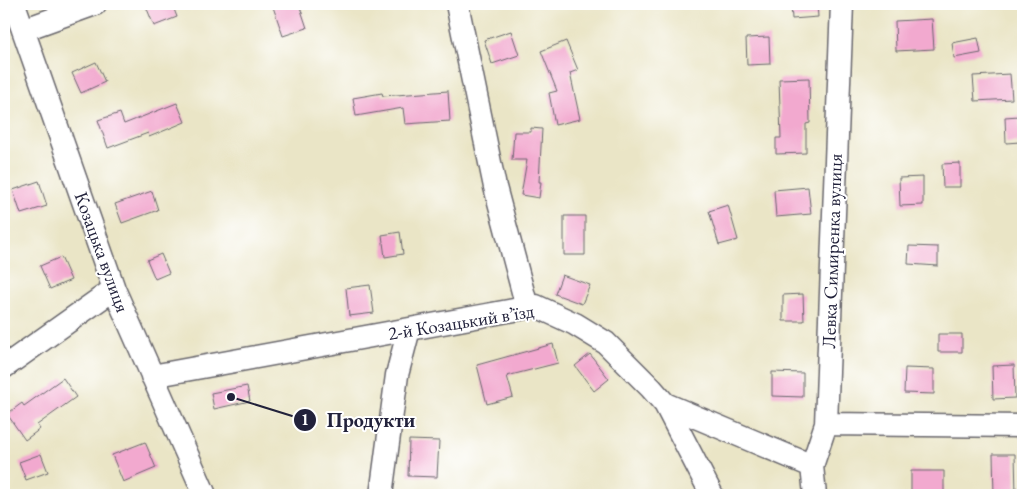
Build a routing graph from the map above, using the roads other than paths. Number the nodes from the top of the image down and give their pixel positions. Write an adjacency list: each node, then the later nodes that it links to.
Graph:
1 (14, 4): 5 (street, Козацька вулиця)
2 (94, 4): 5 (street)
3 (457, 4): 7 (street)
4 (842, 4): 12 (street, Левка Симиренка вулиця)
5 (24, 30): 6 (street, Козацька вулиця)
6 (114, 289): 9 (street); 10 (street, Козацька вулиця)
7 (527, 307): 8 (street, 2-й Козацький в’їзд); 11 (street, 2-й Козацький в’їзд)
8 (409, 329): 10 (street, 2-й Козацький в’їзд); 16 (street)
9 (4, 367)
10 (152, 376): 15 (street, Козацька вулиця)
11 (666, 404): 14 (street); 17 (street, 2-й Козацький в’їзд)
12 (826, 424): 13 (street); 14 (street, Левка Симиренка вулиця)
13 (1023, 426)
14 (812, 466): 18 (street, Левка Симиренка вулиця)
15 (205, 495)
16 (382, 495)
17 (712, 495)
18 (815, 495)

